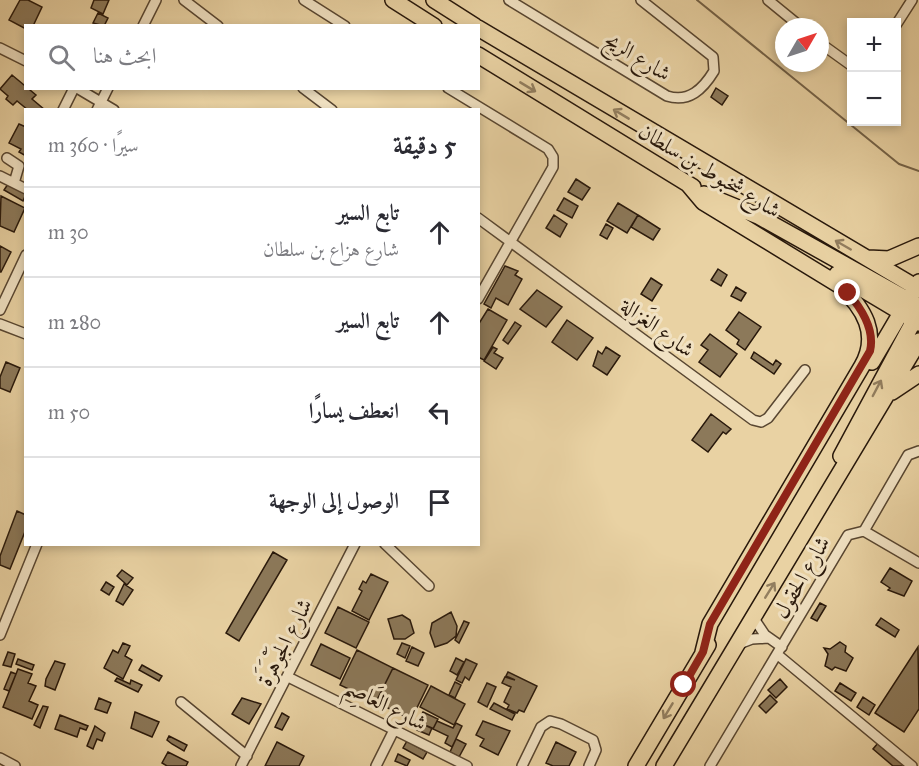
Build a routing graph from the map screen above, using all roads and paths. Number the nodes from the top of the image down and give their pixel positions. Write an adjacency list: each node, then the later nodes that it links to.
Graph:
1 (156, 0): 12 (street)
2 (184, 0): 13 (street)
3 (304, 0): 14 (street)
4 (393, 0): 15 (main road)
5 (434, 0): 16 (main road, شارع شخبوط بن سلطان)
6 (509, 0): 7 (street, شارع الريح)
7 (641, 0)
8 (768, 0): 10 (street)
9 (912, 0): 11 (street)
10 (790, 18)
11 (901, 18)
12 (143, 24)
13 (215, 24)
14 (340, 24)
15 (431, 24)
16 (472, 24)
17 (480, 29): 40 (main road, شارع شخبوط بن سلطان, one-way to 17)
18 (0, 48): 21 (street)
19 (829, 49): 22 (street)
20 (480, 56): 34 (main road, شارع شخبوط بن سلطان, one-way to 34)
21 (24, 60)
22 (847, 62)
23 (74, 90): 29 (street)
24 (78, 90): 28 (street)
25 (107, 90): 28 (street)
26 (306, 90): 30 (street)
27 (451, 90): 38 (street)
28 (99, 105)
29 (64, 108)
30 (329, 108)
31 (7, 158): 33 (street)
32 (0, 176): 33 (street)
33 (14, 183): 35 (street)
34 (687, 183): 36 (main road, شارع شخبوط بن سلطان); 63 (main road)
35 (24, 188)
36 (704, 194): 43 (main road, شارع شخبوط بن سلطان); 43 (main road)
37 (480, 220): 38 (street, شارع الغَزالة)
38 (510, 242): 42 (street); 47 (street, شارع الغَزالة)
39 (919, 246): 40 (main road)
40 (866, 258): 43 (main road, شارع شخبوط بن سلطان)
41 (24, 259): 44 (street)
42 (480, 295)
43 (914, 307): 49 (main road); 51 (main road, one-way to 43); 63 (main road)
44 (0, 310)
45 (0, 324): 46 (street)
46 (24, 333)
47 (804, 370)
48 (919, 374): 49 (main road)
49 (887, 395): 51 (main road)
50 (919, 451): 52 (street)
51 (816, 516): 58 (main road, one-way to 51)
52 (864, 531): 56 (street, شارع الحقول); 62 (street, شارع الحقول)
53 (36, 546): 59 (street)
54 (353, 546): 64 (street, شارع الجَوْهَرَة)
55 (387, 546): 57 (street)
56 (919, 564)
57 (429, 586)
58 (753, 617): 60 (street, شارع الحقول); 61 (main road)
59 (0, 635)
60 (768, 638): 61 (street, شارع الحقول); 62 (street, شارع الحقول)
61 (738, 645): 76 (main road)
62 (780, 651): 77 (street, شارع الحقول); 78 (street)
63 (703, 652): 75 (main road, one-way to 75)
64 (288, 677): 66 (street, شارع العَاصِم); 67 (street, شارع الجَوْهَرَة)
65 (181, 702): 67 (street)
66 (394, 730): 71 (street); 72 (street, شارع العَاصِم)
67 (246, 756): 70 (street, شارع الجَوْهَرَة)
68 (0, 758): 69 (street)
69 (15, 766)
70 (241, 766)
71 (376, 766)
72 (467, 766)
73 (522, 766): 74 (street)
74 (589, 766)
75 (636, 766)
76 (664, 766)
77 (710, 766)
78 (912, 766)

